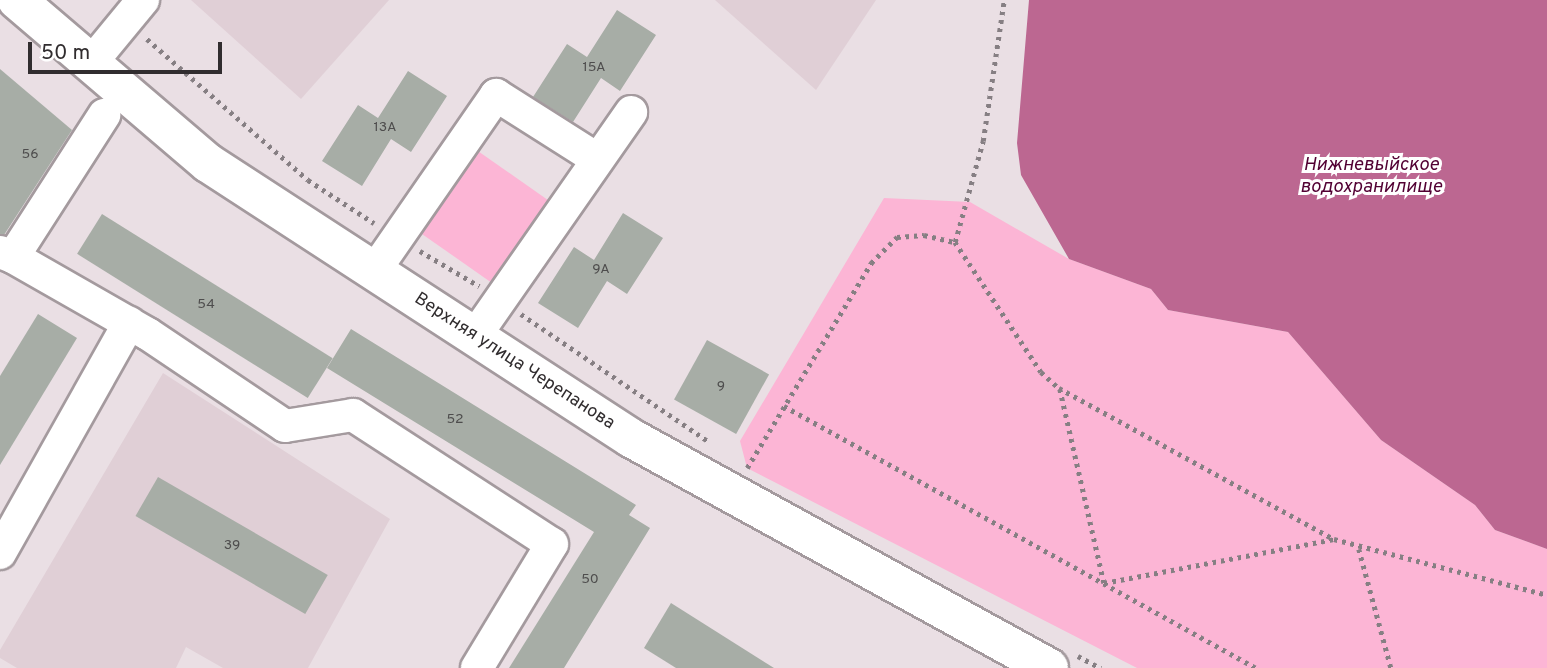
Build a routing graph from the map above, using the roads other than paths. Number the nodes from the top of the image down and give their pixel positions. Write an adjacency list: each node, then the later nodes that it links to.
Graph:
1 (17, 0): 3 (main road, Верхняя улица Черепанова)
2 (134, 10): 3 (lane)
3 (91, 63): 8 (main road, Верхняя улица Черепанова)
4 (631, 112): 6 (lane)
5 (104, 114): 7 (lane)
6 (597, 159): 8 (lane); 10 (lane)
7 (6, 255): 9 (lane)
8 (375, 271): 10 (main road, Верхняя улица Черепанова)
9 (129, 323): 11 (lane); 13 (lane)
10 (475, 336): 12 (main road, Верхняя улица Черепанова)
11 (0, 553)
12 (1058, 659)
13 (477, 668)

